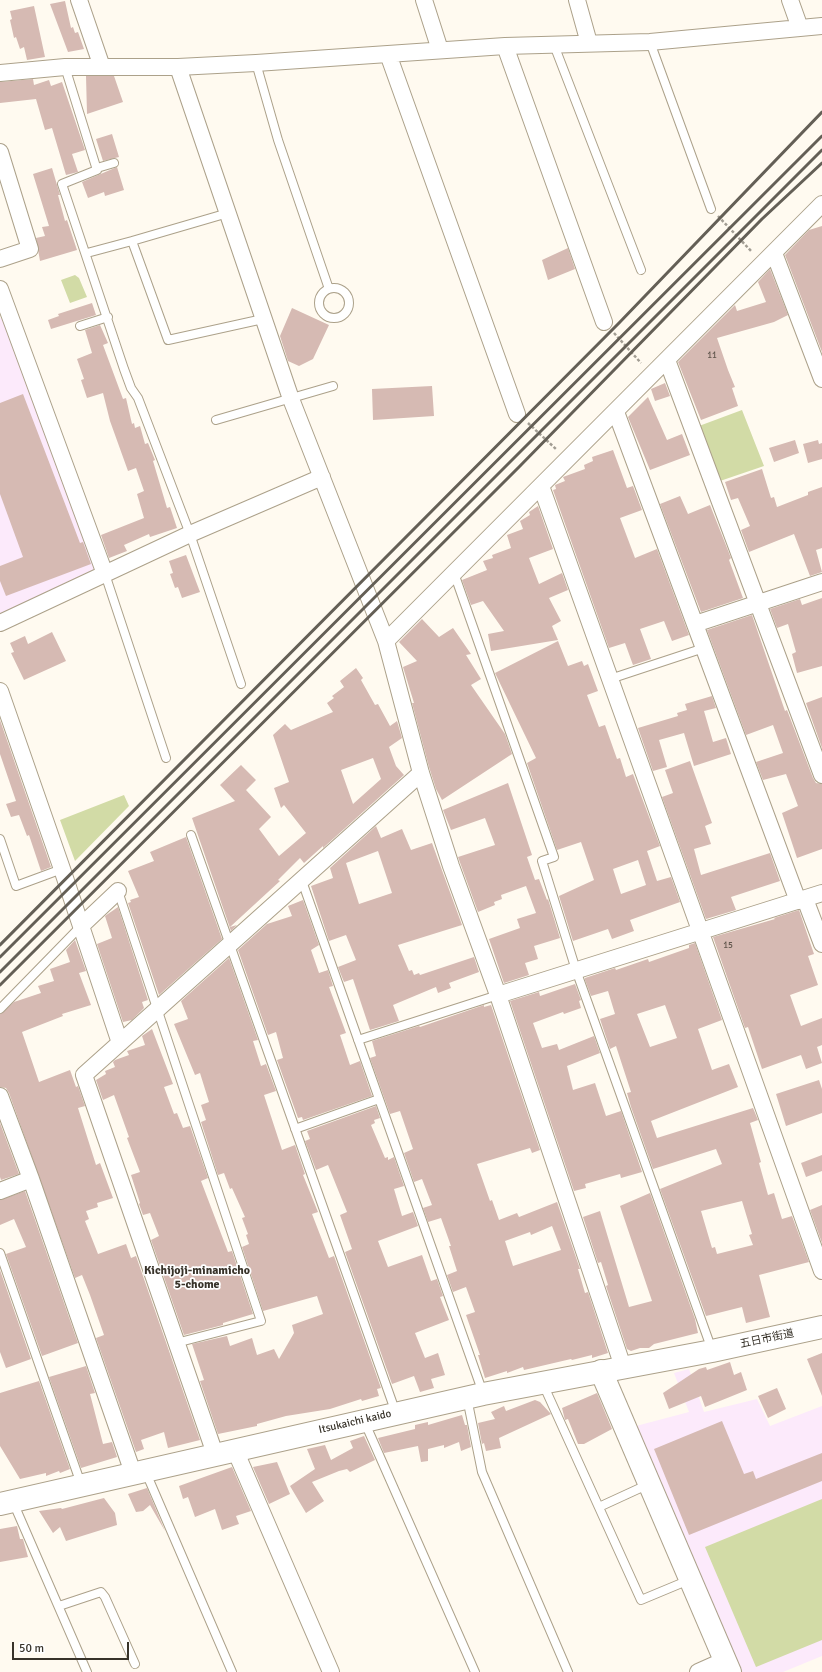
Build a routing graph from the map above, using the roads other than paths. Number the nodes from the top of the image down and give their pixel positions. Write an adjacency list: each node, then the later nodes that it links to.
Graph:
1 (79, 0): 14 (street)
2 (424, 0): 11 (street)
3 (577, 0): 8 (street)
4 (790, 0): 6 (street)
5 (822, 26): 6 (street)
6 (800, 28): 7 (street)
7 (650, 42): 8 (street); 22 (lane)
8 (589, 43): 9 (street)
9 (554, 45): 10 (street); 28 (lane)
10 (505, 46): 11 (street); 34 (street)
11 (440, 50): 12 (street)
12 (388, 54): 13 (street); 41 (street)
13 (256, 63): 16 (street); 30 (lane)
14 (102, 66): 15 (street); 16 (street)
15 (65, 67): 17 (street); 20 (lane)
16 (178, 67): 23 (street)
17 (0, 73)
18 (0, 152): 27 (street)
19 (114, 163): 20 (lane)
20 (97, 168): 25 (lane)
21 (822, 204): 26 (street)
22 (711, 209)
23 (228, 213): 24 (lane); 33 (street)
24 (132, 241): 25 (lane); 33 (lane)
25 (87, 253): 32 (lane)
26 (768, 258): 36 (street); 37 (street)
27 (0, 259)
28 (641, 270)
29 (0, 289): 31 (street)
30 (329, 289)
31 (3, 308): 47 (street)
32 (108, 317): 35 (lane); 45 (lane)
33 (264, 319): 39 (street)
34 (604, 322)
35 (80, 326)
36 (668, 360): 40 (street); 49 (street)
37 (822, 379)
38 (332, 386): 39 (lane)
39 (291, 399): 42 (lane); 43 (street)
40 (616, 412): 44 (street); 51 (street)
41 (517, 414)
42 (216, 420)
43 (322, 477): 45 (street); 52 (street)
44 (541, 486): 46 (street); 54 (street)
45 (190, 534): 47 (street); 55 (lane)
46 (454, 573): 52 (street); 71 (lane)
47 (105, 574): 50 (street); 57 (lane)
48 (822, 582): 49 (street)
49 (758, 604): 51 (street); 59 (street)
50 (0, 624)
51 (695, 624): 53 (street)
52 (386, 640): 58 (street)
53 (704, 648): 54 (lane); 66 (street)
54 (610, 679): 68 (street)
55 (241, 684)
56 (0, 691): 62 (street)
57 (166, 758)
58 (421, 773): 63 (street); 72 (street)
59 (822, 774)
60 (191, 835): 69 (lane)
61 (0, 839): 62 (lane)
62 (62, 869): 67 (street)
63 (302, 881): 69 (street); 75 (lane)
64 (118, 891): 67 (street); 74 (lane)
65 (822, 893): 66 (street)
66 (801, 900): 68 (street); 70 (street)
67 (81, 926): 73 (lane); 76 (street)
68 (700, 931): 71 (street); 83 (street)
69 (230, 944): 74 (street); 79 (lane)
70 (822, 944)
71 (576, 970): 72 (street); 86 (lane)
72 (498, 995): 75 (lane); 87 (street)
73 (0, 1009)
74 (158, 1009): 76 (street); 85 (lane)
75 (358, 1040): 78 (lane)
76 (120, 1043): 85 (street)
77 (0, 1096): 80 (street)
78 (379, 1099): 79 (lane); 90 (lane)
79 (295, 1129): 91 (lane)
80 (31, 1179): 81 (street); 94 (street)
81 (0, 1191)
82 (0, 1253): 96 (lane)
83 (822, 1271)
84 (822, 1326): 86 (main road, 五日市街道)
85 (176, 1343): 93 (street)
86 (712, 1351): 87 (main road, Itsukaichi kaido)
87 (623, 1367): 88 (main road, Itsukaichi kaido)
88 (601, 1371): 89 (main road, Itsukaichi kaido); 95 (main road)
89 (542, 1383): 90 (main road, Itsukaichi kaido); 98 (lane)
90 (475, 1395): 91 (main road, Itsukaichi kaido); 107 (lane)
91 (396, 1413): 92 (main road, Itsukaichi kaido)
92 (364, 1420): 93 (main road, Itsukaichi kaido); 106 (lane)
93 (225, 1452): 94 (main road, Itsukaichi kaido); 105 (street)
94 (140, 1472): 96 (main road, Itsukaichi kaido); 104 (lane)
95 (649, 1484): 98 (lane); 99 (main road)
96 (81, 1485): 97 (main road, Itsukaichi kaido)
97 (6, 1502): 100 (lane)
98 (599, 1507): 99 (lane)
99 (691, 1579): 102 (main road)
100 (58, 1606): 101 (lane); 103 (lane)
101 (135, 1664)
102 (727, 1666): 108 (street)
103 (87, 1672)
104 (232, 1672)
105 (330, 1672)
106 (474, 1672)
107 (568, 1672)
108 (698, 1672)

